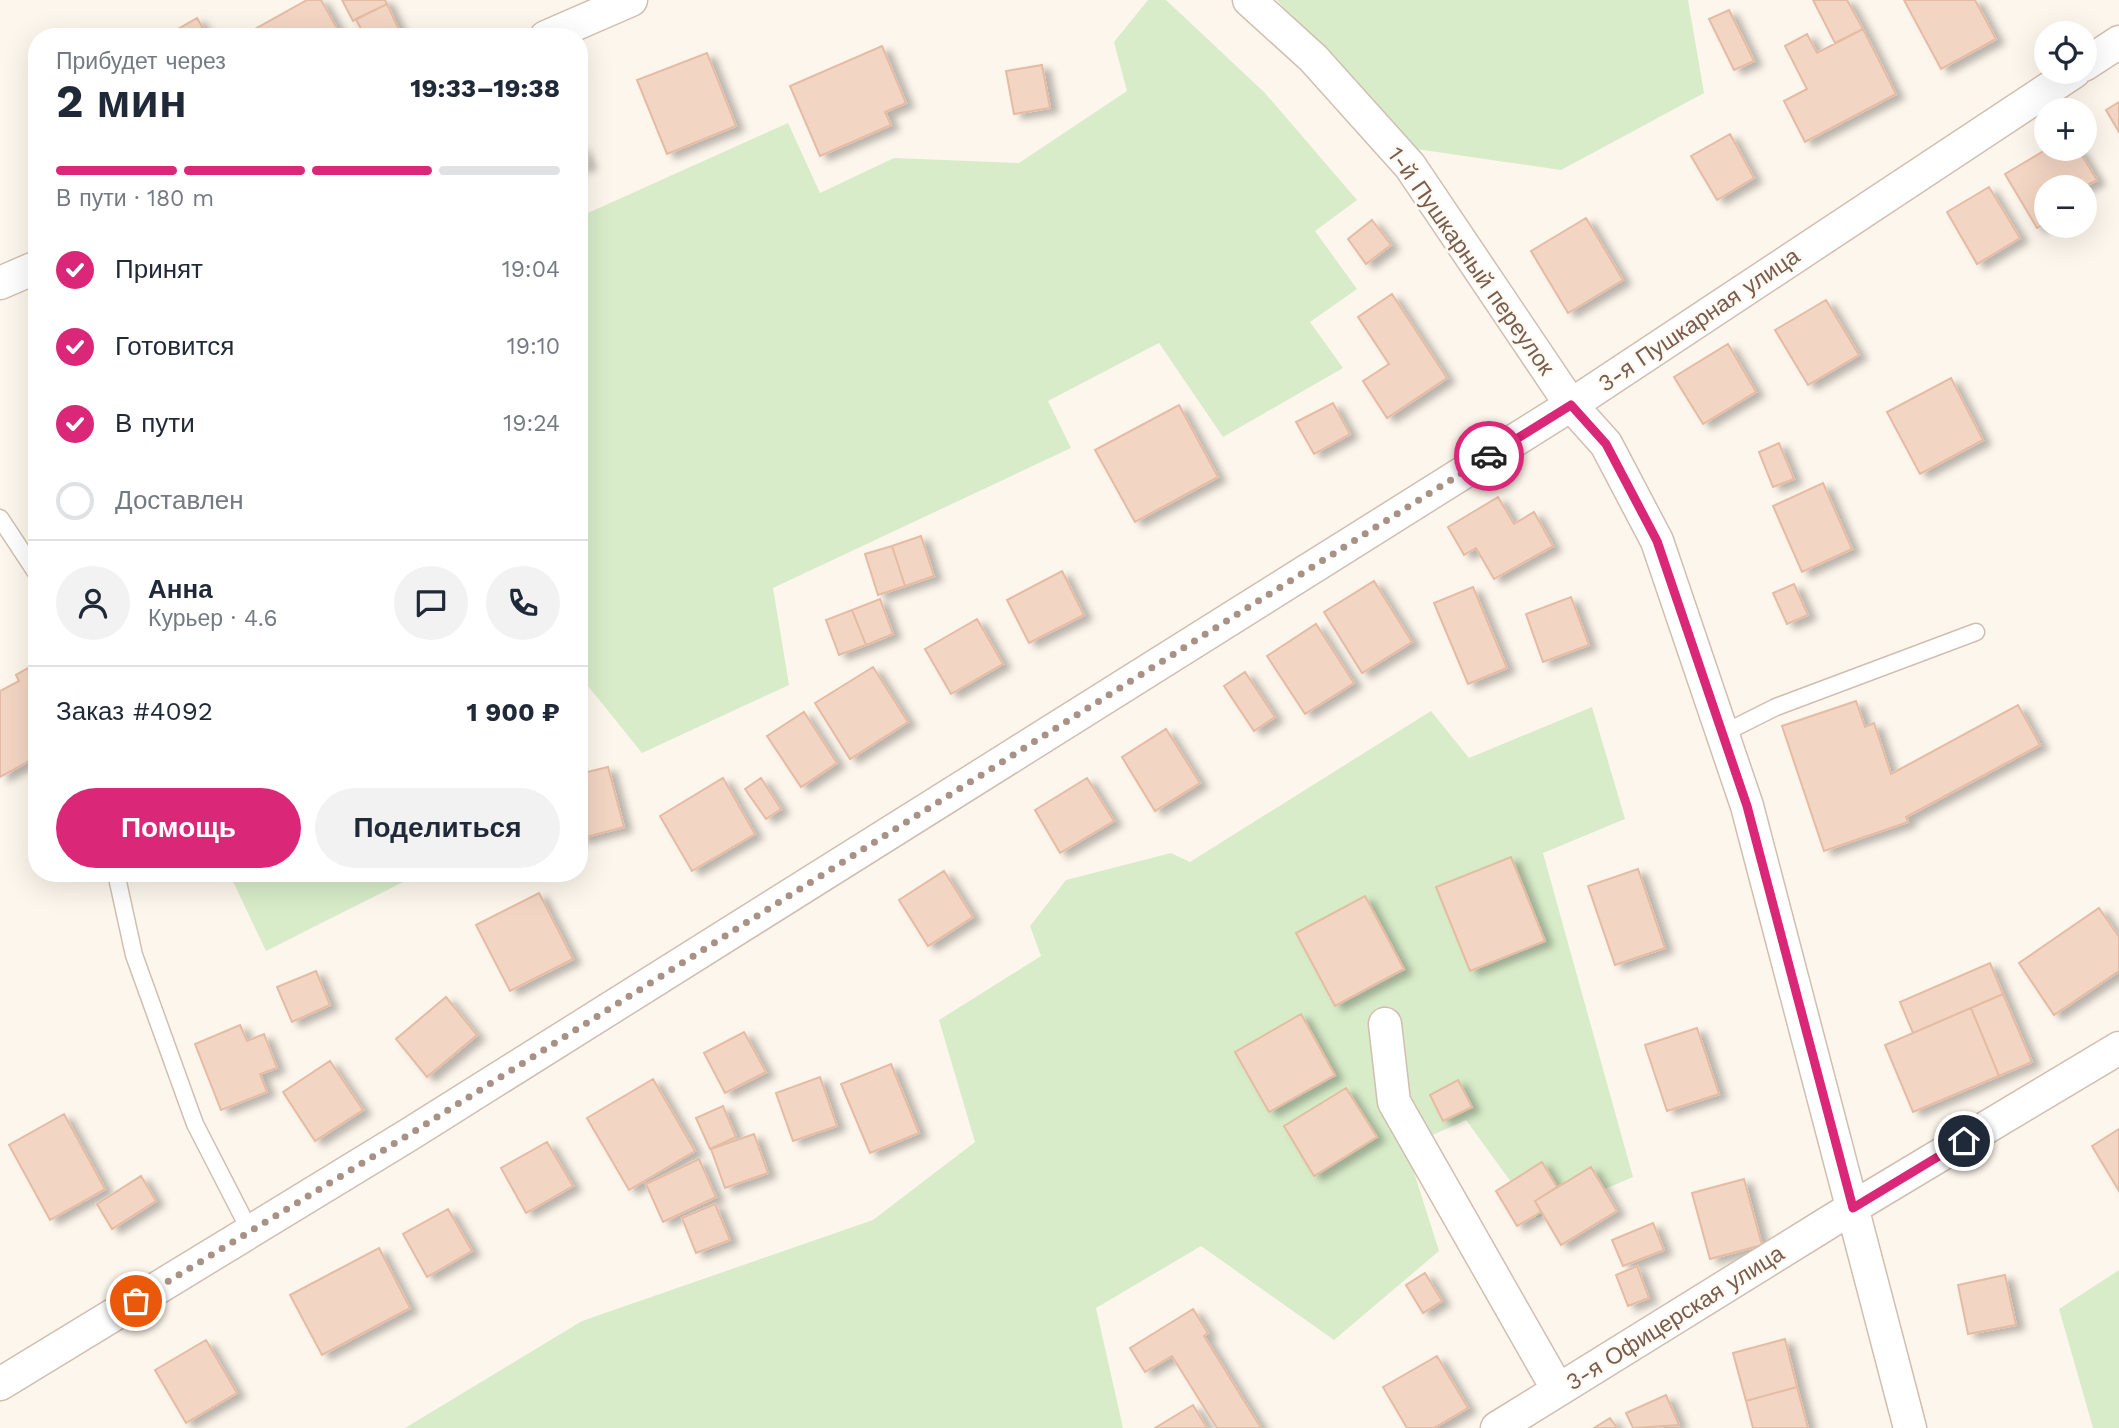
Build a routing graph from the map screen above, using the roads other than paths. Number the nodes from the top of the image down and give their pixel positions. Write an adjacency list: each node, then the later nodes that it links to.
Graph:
1 (631, 0): 3 (street)
2 (1249, 0): 9 (street, 1-й Пушкарный переулок)
3 (567, 28)
4 (2119, 42): 5 (street)
5 (2097, 56)
6 (2056, 84): 9 (street, 3-я Пушкарная улица)
7 (28, 271): 8 (street)
8 (0, 283)
9 (1571, 405): 13 (street, 1-й Пушкарный переулок); 18 (street, 3-я Пушкарная улица)
10 (0, 518): 11 (lane)
11 (28, 560)
12 (1976, 632): 13 (lane)
13 (1724, 733): 17 (street, 1-й Пушкарный переулок)
14 (118, 882): 18 (lane)
15 (1385, 1024): 20 (street)
16 (2119, 1048): 17 (street, 3-я Офицерская улица)
17 (1853, 1208): 20 (street, 3-я Офицерская улица); 22 (street, 1-й Пушкарный переулок)
18 (250, 1231): 19 (street, 3-я Пушкарная улица)
19 (0, 1384)
20 (1558, 1390): 21 (street, 3-я Офицерская улица)
21 (1497, 1428)
22 (1910, 1428)

